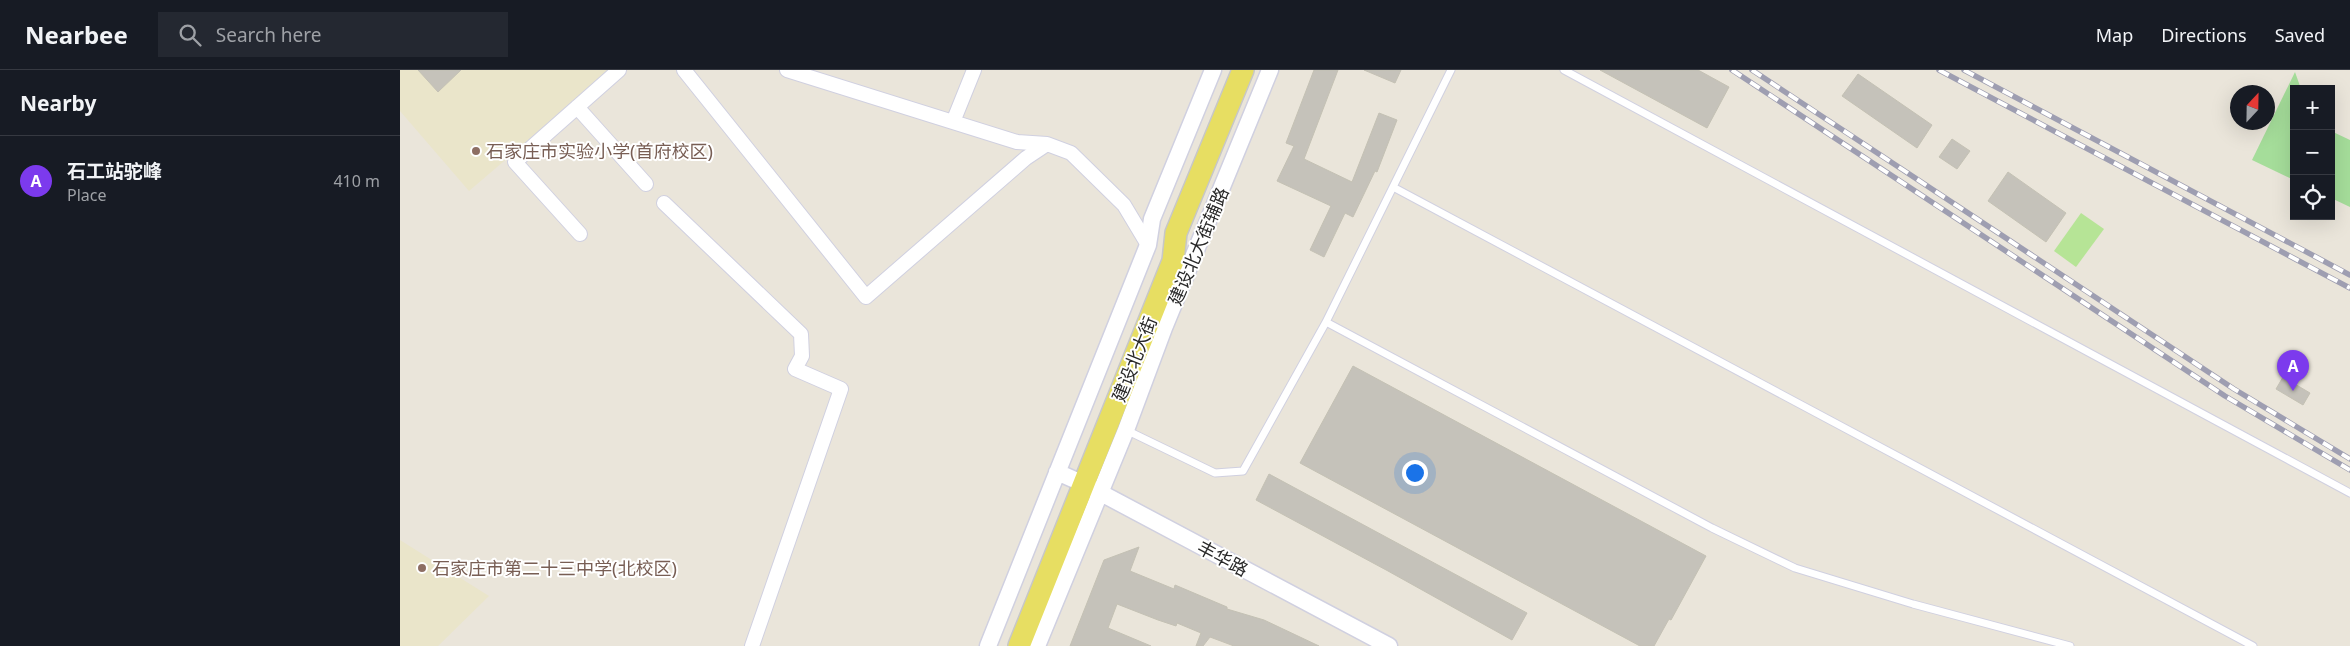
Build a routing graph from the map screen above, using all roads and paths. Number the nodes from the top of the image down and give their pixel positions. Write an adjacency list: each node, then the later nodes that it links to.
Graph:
1 (619, 70): 10 (street)
2 (684, 70): 12 (street)
3 (787, 70): 11 (street)
4 (974, 70): 11 (street)
5 (1213, 70): 17 (street, 建设北大街辅路)
6 (1243, 70): 20 (main road, 建设北大街)
7 (1270, 70): 19 (street, 建设北大街辅路)
8 (1451, 70): 14 (lane)
9 (1564, 70): 21 (lane)
10 (577, 107): 13 (street); 16 (street)
11 (953, 122): 12 (street)
12 (1047, 144): 17 (street)
13 (646, 184)
14 (1393, 187): 18 (lane); 29 (lane)
15 (664, 204): 22 (street)
16 (580, 234)
17 (1148, 245): 20 (street, 建设北大街辅路)
18 (1326, 322): 19 (lane); 28 (lane)
19 (1126, 430): 20 (street, 建设北大街辅路)
20 (1078, 482): 23 (street, 建设北大街辅路); 24 (main road); 25 (main road, 建设北大街); 26 (street, 建设北大街辅路); 27 (street, 丰华路)
21 (2350, 494)
22 (752, 646)
23 (988, 646)
24 (1006, 646)
25 (1019, 646)
26 (1037, 646)
27 (1389, 646)
28 (2070, 646)
29 (2253, 646)

